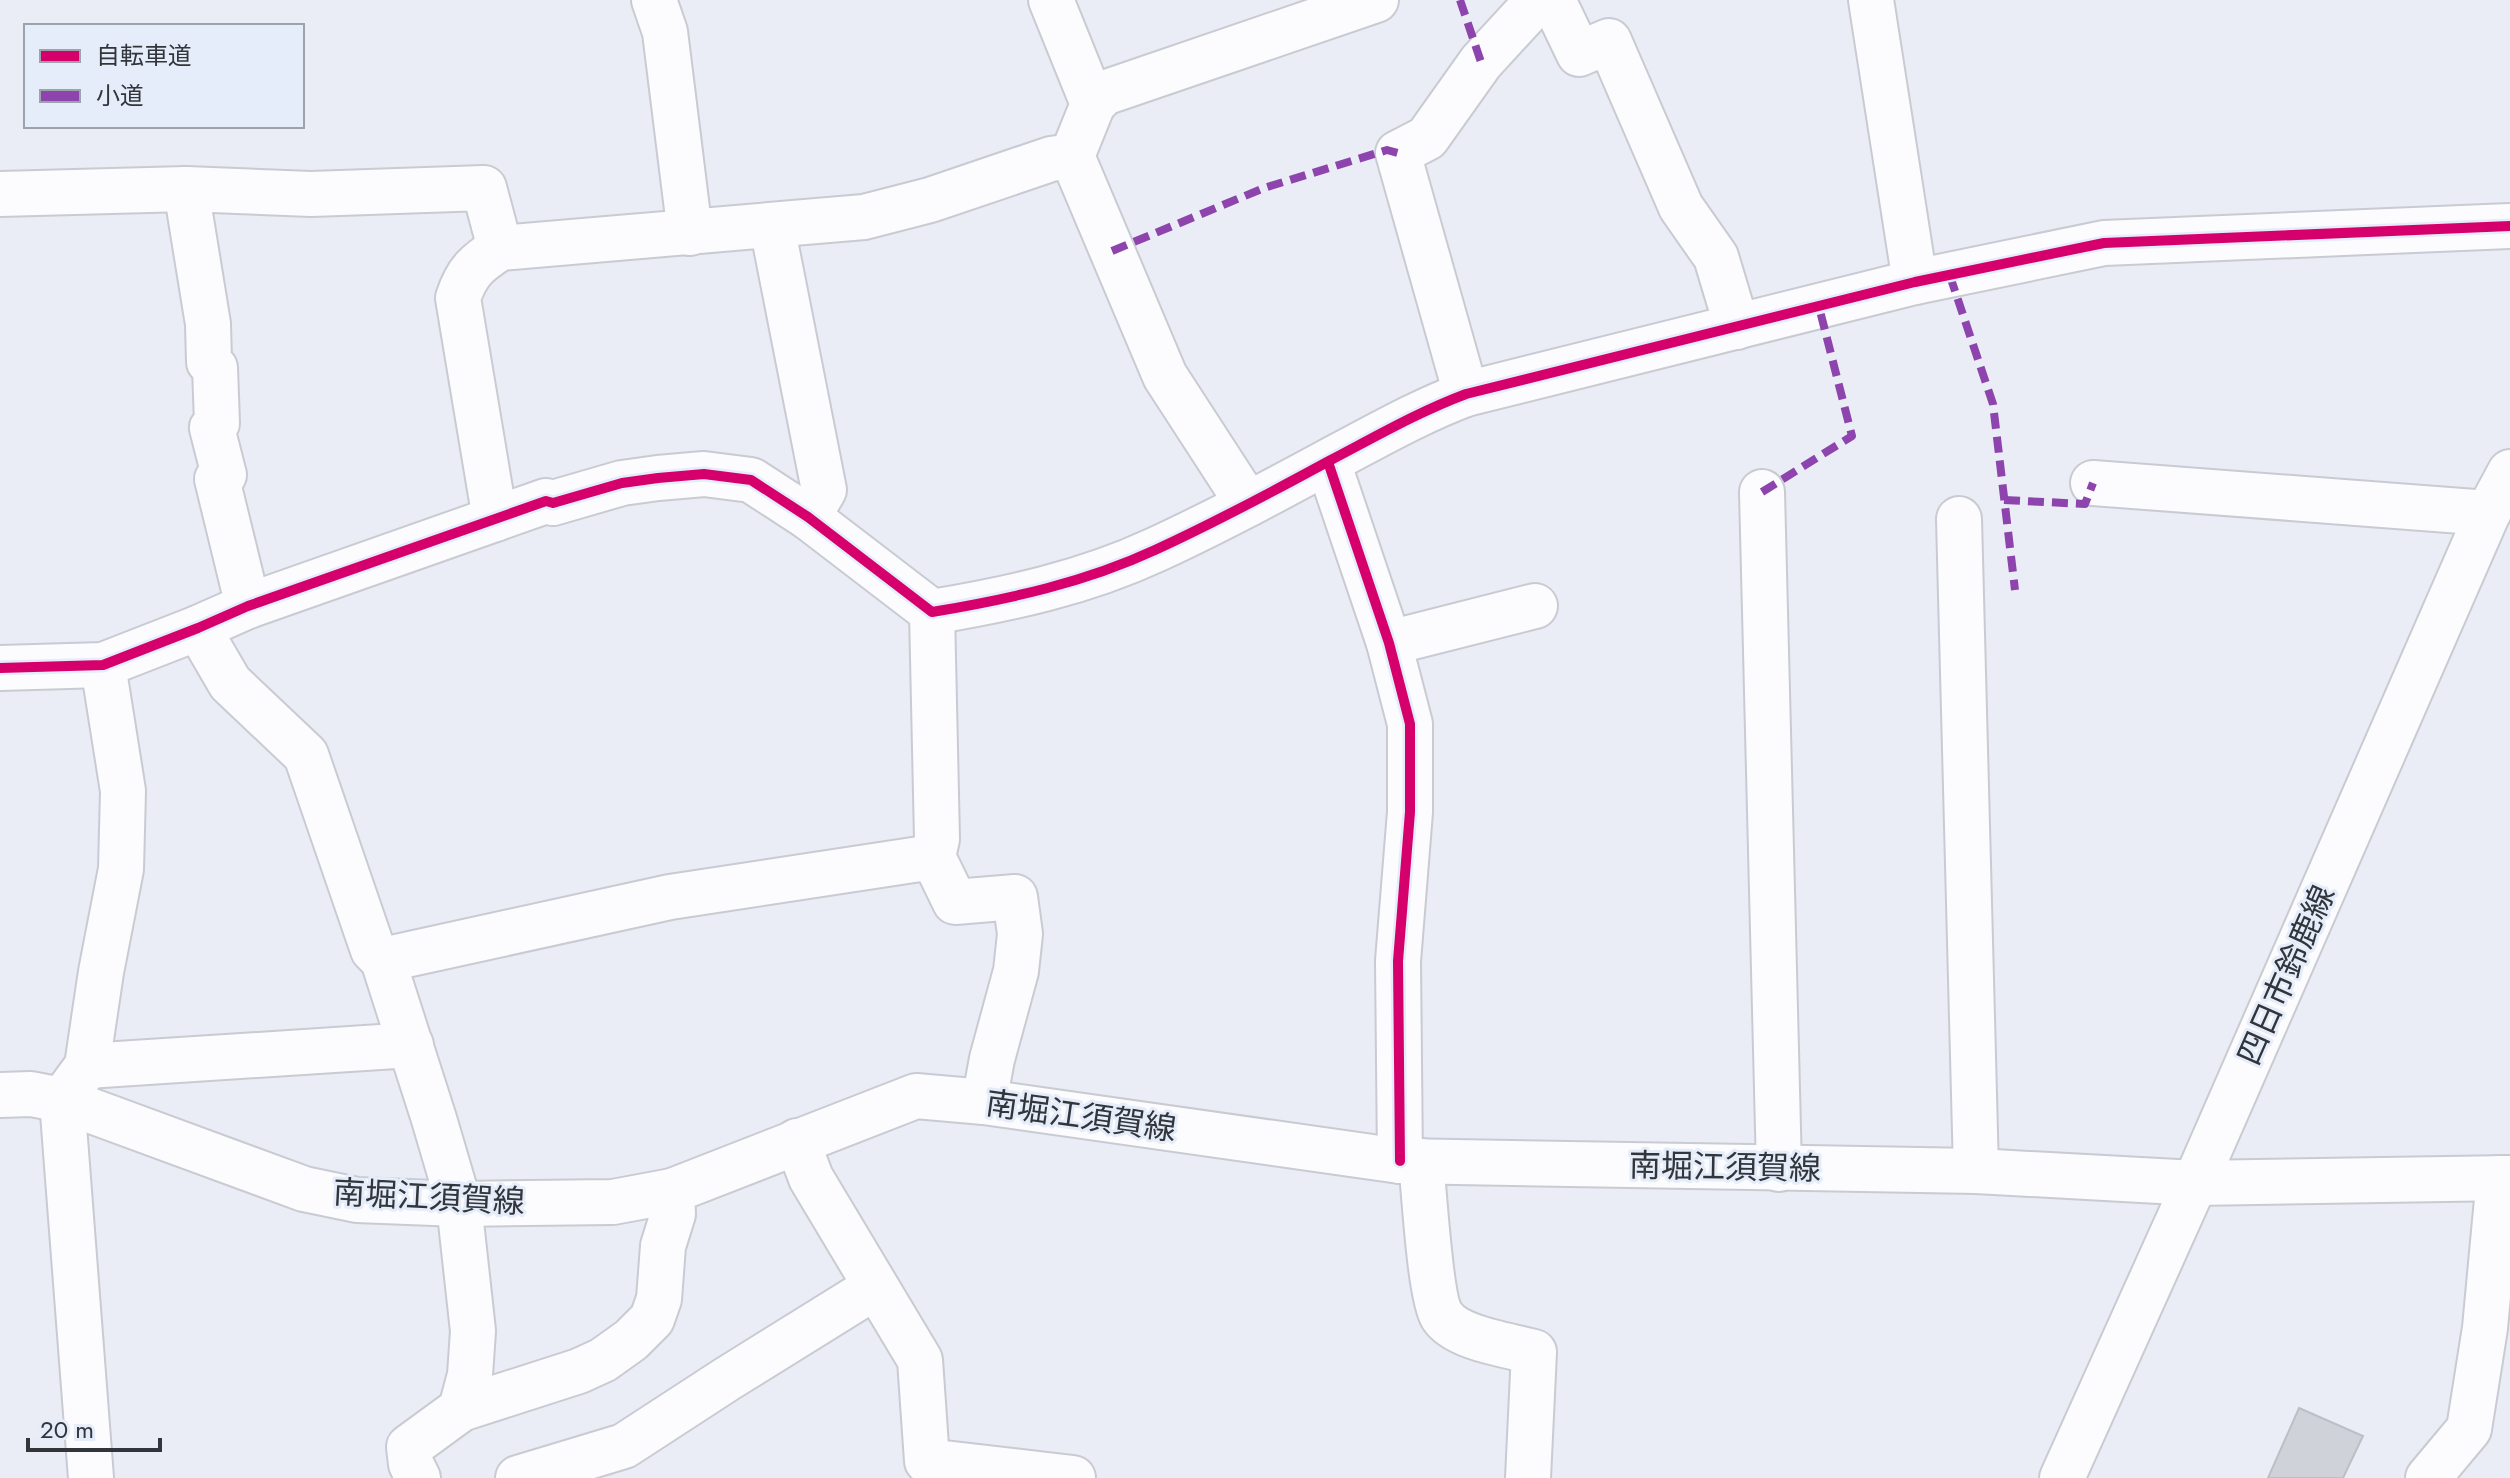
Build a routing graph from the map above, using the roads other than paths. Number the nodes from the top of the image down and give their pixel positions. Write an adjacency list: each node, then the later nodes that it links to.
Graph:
1 (654, 0): 13 (street)
2 (1051, 0): 7 (street)
3 (1376, 0): 7 (street)
4 (1538, 0): 17 (street)
5 (1553, 0): 16 (street)
6 (1871, 0): 15 (street)
7 (1093, 104): 8 (street)
8 (1072, 156): 11 (street); 22 (street)
9 (186, 189): 10 (street); 14 (street); 27 (street)
10 (0, 194)
11 (772, 226): 13 (street); 24 (street)
12 (2510, 226): 15 (street)
13 (690, 233): 14 (street)
14 (500, 248): 25 (street)
15 (1915, 282): 16 (street)
16 (1737, 327): 17 (street)
17 (1466, 394): 18 (street)
18 (1328, 462): 22 (street); 31 (street)
19 (2510, 472): 23 (street, 四日市鈴鹿線)
20 (2093, 483): 23 (street)
21 (1762, 492): 42 (street)
22 (1248, 504): 29 (street)
23 (2488, 513): 45 (street, 四日市鈴鹿線)
24 (808, 517): 25 (street); 29 (street)
25 (495, 519): 27 (street)
26 (1959, 519): 43 (street)
27 (248, 606): 30 (street)
28 (1535, 606): 31 (street)
29 (932, 612): 34 (street)
30 (198, 628): 32 (street); 35 (street)
31 (1389, 643): 41 (street)
32 (103, 665): 33 (street); 37 (street)
33 (0, 668)
34 (935, 848): 35 (street); 39 (street)
35 (383, 960): 36 (street)
36 (411, 1045): 37 (street); 47 (street)
37 (74, 1083): 38 (street, 南堀江須賀線); 47 (street, 南堀江須賀線); 52 (street)
38 (0, 1095)
39 (984, 1102): 40 (street, 南堀江須賀線); 41 (street, 南堀江須賀線)
40 (797, 1141): 46 (street, 南堀江須賀線); 48 (street)
41 (1411, 1161): 42 (street, 南堀江須賀線); 55 (street)
42 (1779, 1169): 43 (street, 南堀江須賀線)
43 (1976, 1171): 45 (street, 南堀江須賀線)
44 (2505, 1178): 45 (street, 南堀江須賀線); 57 (street)
45 (2195, 1183): 56 (street, 四日市鈴鹿線)
46 (672, 1191): 47 (street, 南堀江須賀線); 49 (street)
47 (459, 1204): 49 (street)
48 (875, 1287): 50 (street); 53 (street)
49 (461, 1409): 51 (street)
50 (923, 1469): 54 (street)
51 (405, 1473)
52 (91, 1478)
53 (518, 1478)
54 (1073, 1478)
55 (1528, 1478)
56 (2062, 1478)
57 (2428, 1478)

